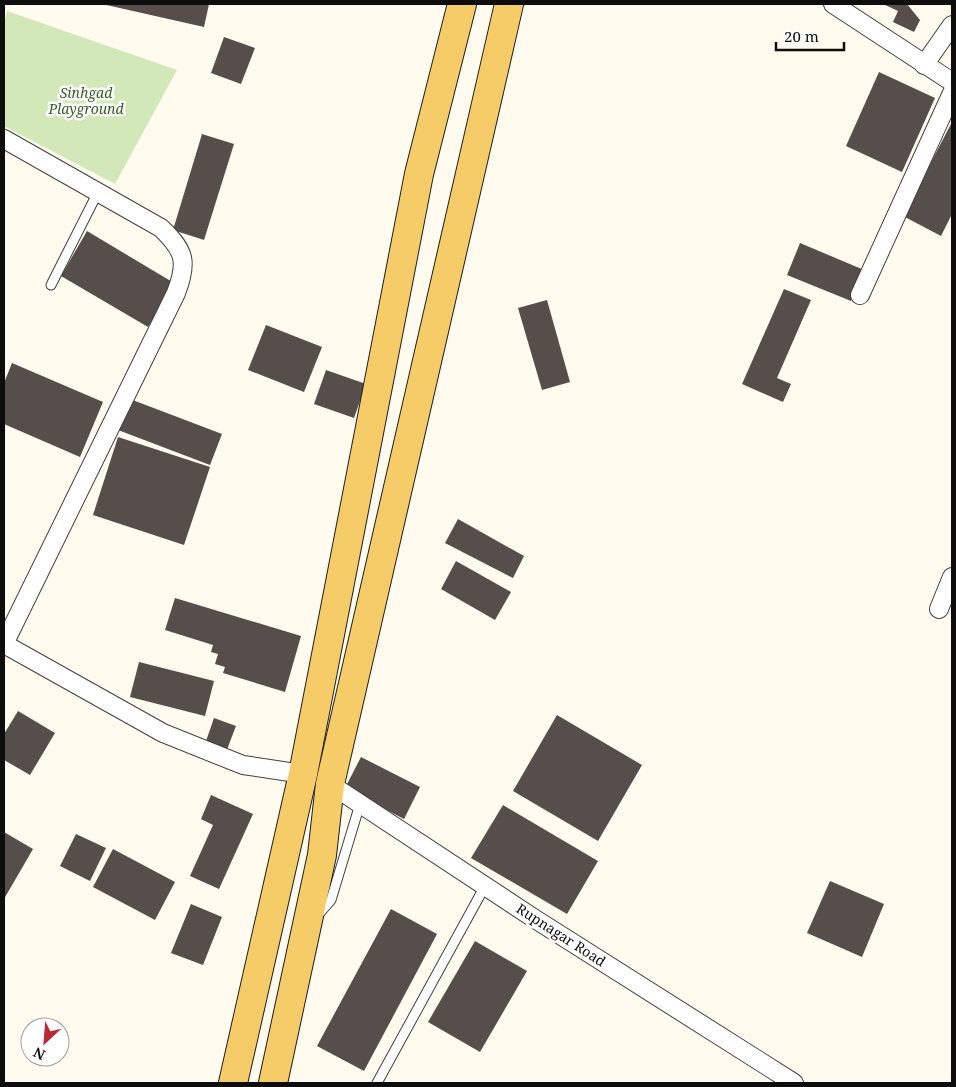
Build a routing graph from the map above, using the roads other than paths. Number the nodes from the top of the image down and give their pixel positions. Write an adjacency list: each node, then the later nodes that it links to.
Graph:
1 (462, 4): 15 (main road)
2 (509, 4): 16 (main road)
3 (833, 4): 5 (street)
4 (952, 25): 5 (street)
5 (924, 65): 6 (street)
6 (952, 82)
7 (952, 94): 11 (street)
8 (4, 139): 9 (street)
9 (98, 192): 10 (lane); 14 (street)
10 (51, 285)
11 (860, 295)
12 (952, 577): 13 (street)
13 (939, 609)
14 (4, 644): 15 (street)
15 (303, 774): 20 (main road)
16 (330, 784): 17 (street, Rupnagar Road); 19 (main road)
17 (360, 804): 18 (street, Rupnagar Road); 19 (lane)
18 (486, 886): 22 (lane); 23 (street, Rupnagar Road)
19 (306, 928): 21 (main road)
20 (234, 1083)
21 (273, 1083)
22 (377, 1083)
23 (794, 1083)

